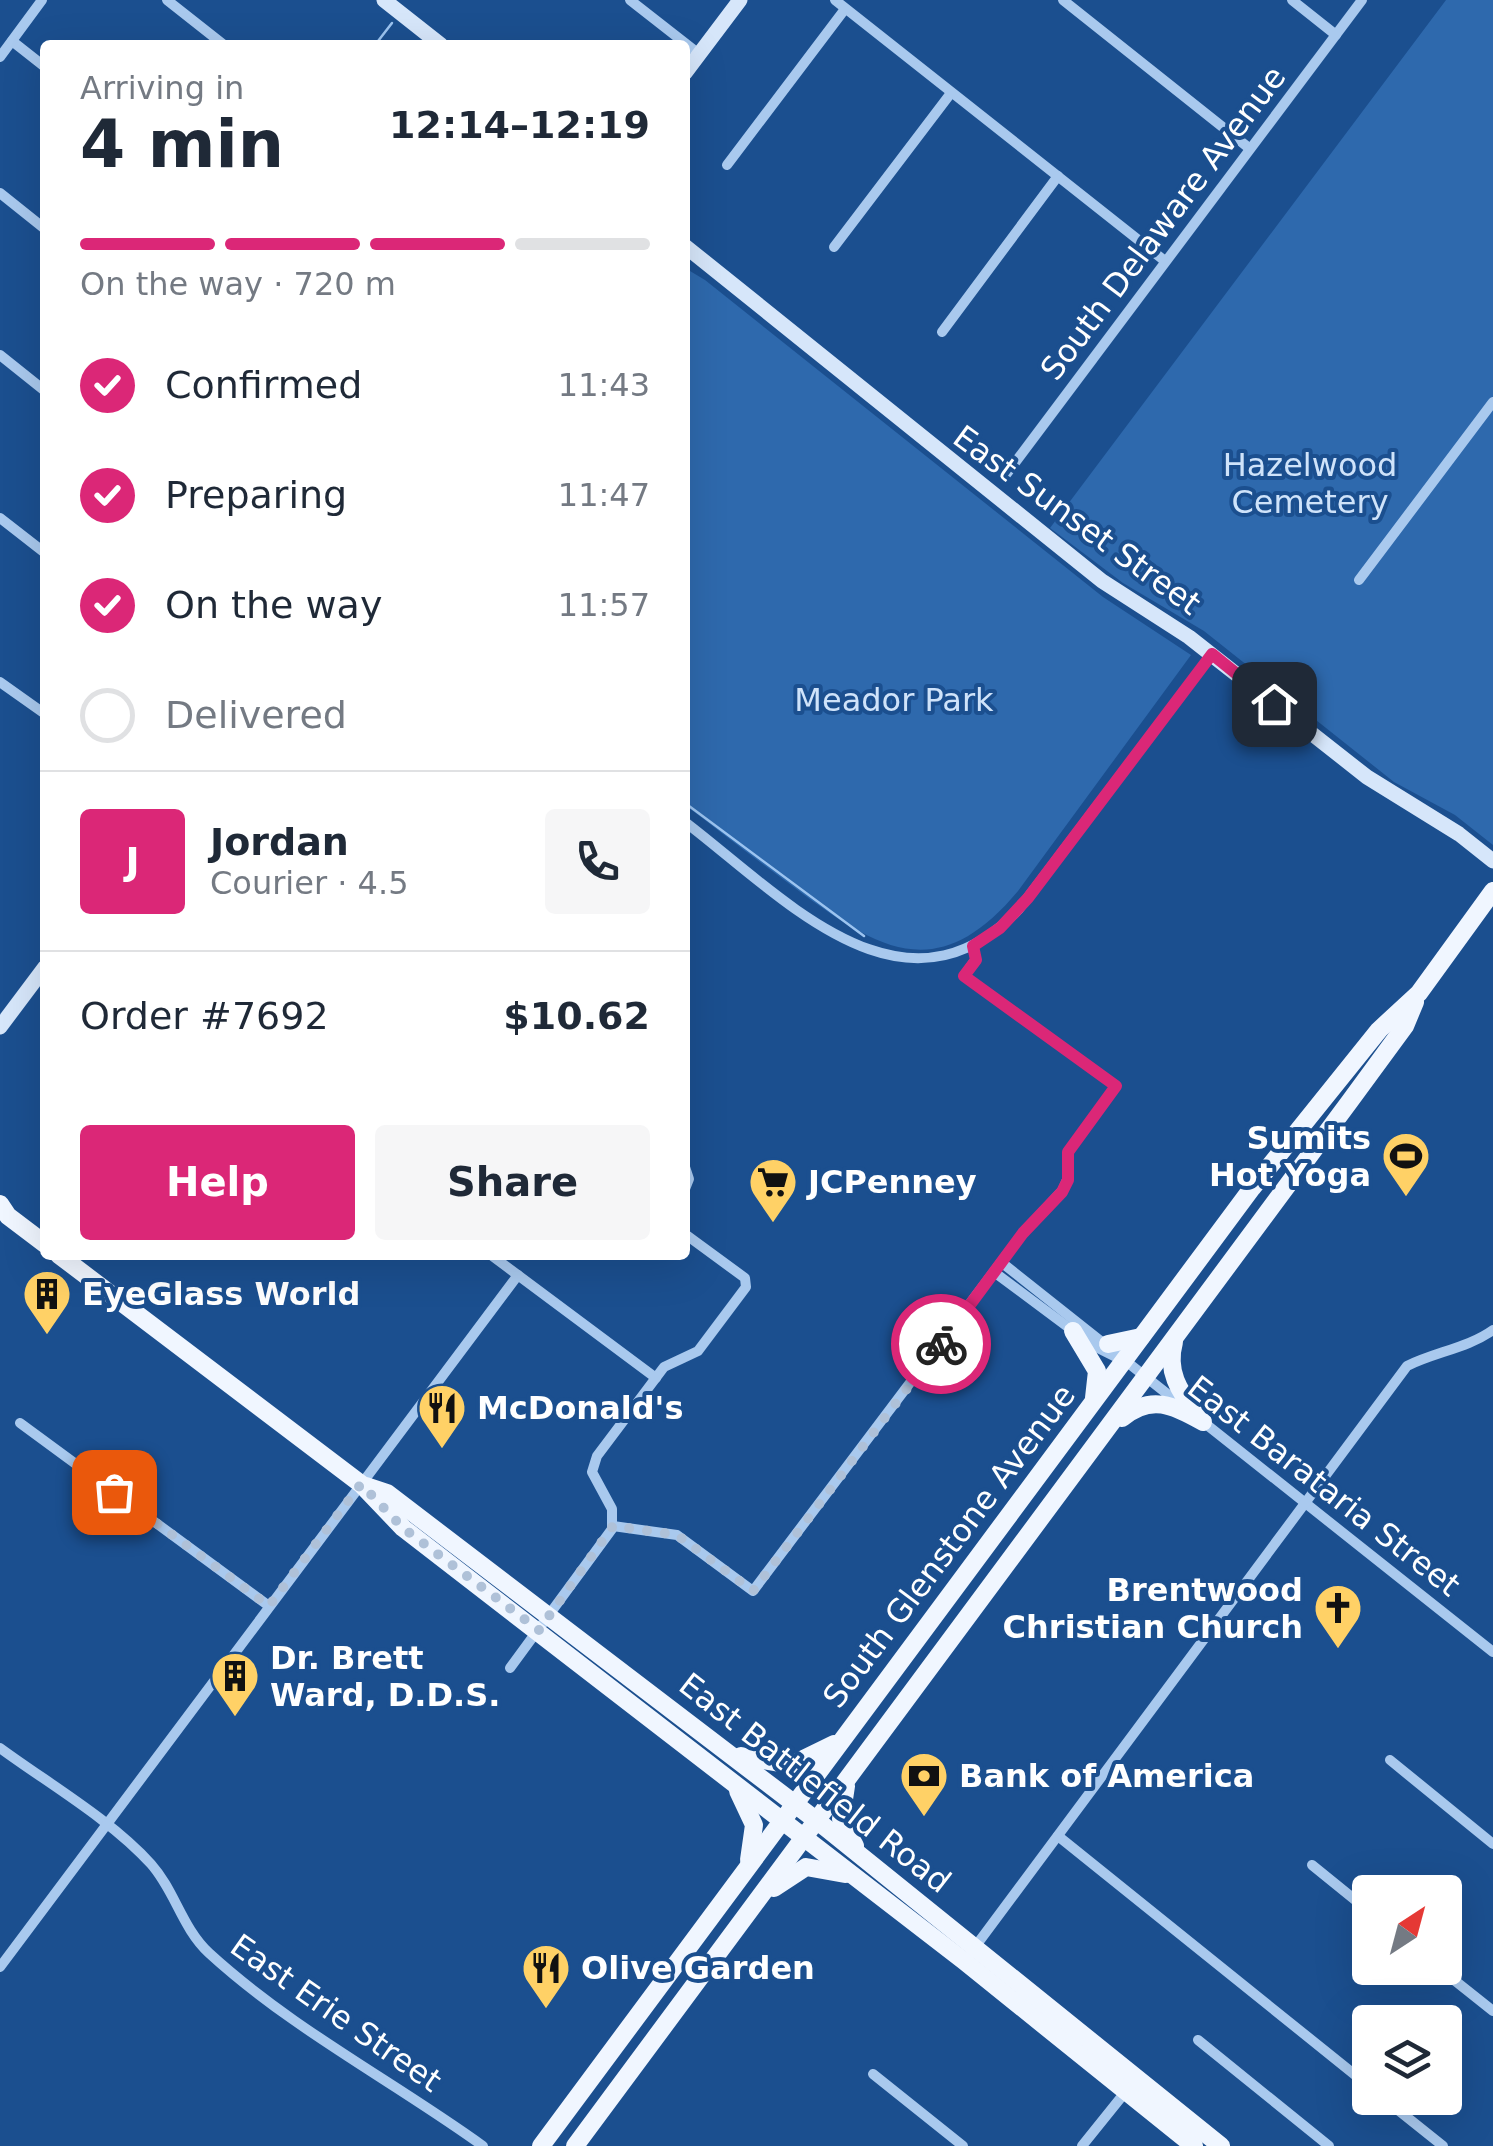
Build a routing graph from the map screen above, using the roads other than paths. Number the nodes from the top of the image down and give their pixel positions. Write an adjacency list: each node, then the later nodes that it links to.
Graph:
1 (42, 0): 17 (street)
2 (167, 0): 14 (street)
3 (384, 0): 12 (main road)
4 (395, 0): 12 (main road)
5 (630, 0): 16 (street)
6 (740, 0): 19 (main road)
7 (835, 0): 11 (street)
8 (1063, 0): 24 (street)
9 (1292, 0): 13 (street)
10 (1362, 0): 13 (street, South Delaware Avenue)
11 (846, 8): 23 (street); 25 (street)
12 (414, 23): 15 (main road)
13 (1336, 35): 24 (street, South Delaware Avenue)
14 (218, 40)
15 (435, 40)
16 (681, 40)
17 (12, 41): 20 (street); 21 (street)
18 (690, 47): 19 (street)
19 (699, 54): 22 (main road)
20 (0, 57)
21 (40, 63)
22 (690, 66)
23 (952, 93): 26 (street); 29 (street)
24 (1250, 148): 31 (street, South Delaware Avenue)
25 (726, 165)
26 (1058, 176): 31 (street); 32 (street)
27 (0, 193): 28 (street)
28 (40, 225)
29 (834, 247)
30 (690, 250): 40 (main road, East Sunset Street)
31 (1165, 260): 36 (street, South Delaware Avenue)
32 (942, 332)
33 (0, 355): 34 (street)
34 (40, 387)
35 (1493, 402): 39 (street)
36 (1005, 476)
37 (0, 518): 38 (street)
38 (40, 550)
39 (1358, 580)
40 (1212, 654): 44 (main road, East Sunset Street); 46 (street)
41 (0, 682): 42 (street)
42 (40, 710)
43 (690, 826): 46 (street)
44 (1493, 861)
45 (1493, 892): 48 (main road, South Glenstone Avenue)
46 (973, 946): 55 (street)
47 (40, 974): 49 (main road)
48 (1419, 993): 59 (main road, South Glenstone Avenue); 60 (main road, South Glenstone Avenue)
49 (0, 1028)
50 (3, 1211): 52 (main road)
51 (690, 1238): 64 (street)
52 (40, 1240)
53 (66, 1260): 69 (main road, East Battlefield Road)
54 (498, 1260): 56 (street)
55 (998, 1267): 58 (street); 61 (street); 71 (street)
56 (518, 1275): 64 (street); 69 (street)
57 (1493, 1330): 70 (street)
58 (1073, 1331): 62 (street); 65 (main road)
59 (1142, 1336): 61 (main road); 62 (main road, South Glenstone Avenue)
60 (1176, 1336): 63 (main road, South Glenstone Avenue); 66 (main road)
61 (1108, 1344): 62 (street)
62 (1124, 1361): 63 (street, East Barataria Street); 65 (main road, South Glenstone Avenue)
63 (1146, 1377): 66 (street, East Barataria Street); 68 (main road, South Glenstone Avenue)
64 (656, 1378): 71 (street)
65 (1092, 1404): 76 (main road, South Glenstone Avenue)
66 (1203, 1422): 68 (main road); 70 (street, East Barataria Street)
67 (20, 1423): 72 (street)
68 (1098, 1442): 80 (main road, South Glenstone Avenue)
69 (361, 1484): 72 (street); 73 (main road, East Battlefield Road)
70 (1307, 1503): 74 (street, East Barataria Street); 86 (street)
71 (612, 1527): 73 (street)
72 (269, 1606): 85 (street)
73 (544, 1624): 75 (street); 77 (main road, East Battlefield Road); 81 (main road, East Battlefield Road)
74 (1493, 1652)
75 (510, 1668)
76 (846, 1734): 77 (main road); 82 (main road, South Glenstone Avenue)
77 (720, 1746): 82 (main road, East Battlefield Road)
78 (0, 1748): 85 (street, East Erie Street)
79 (1390, 1760): 88 (street)
80 (847, 1778): 84 (main road, South Glenstone Avenue); 89 (main road)
81 (728, 1779): 83 (main road, East Battlefield Road); 91 (main road)
82 (794, 1803): 83 (main road, South Glenstone Avenue); 84 (main road, East Battlefield Road)
83 (782, 1820): 87 (main road, East Battlefield Road); 91 (main road, South Glenstone Avenue)
84 (816, 1820): 87 (main road, South Glenstone Avenue); 89 (main road, East Battlefield Road)
85 (105, 1826): 96 (street); 105 (street, East Erie Street)
86 (1058, 1836): 95 (street); 100 (street)
87 (804, 1837): 92 (main road, East Battlefield Road); 93 (main road, South Glenstone Avenue)
88 (1493, 1844)
89 (864, 1858): 95 (main road, East Battlefield Road)
90 (1312, 1866): 94 (street)
91 (743, 1874): 104 (main road, South Glenstone Avenue)
92 (856, 1878): 93 (main road); 95 (main road, East Battlefield Road)
93 (760, 1895): 107 (main road, South Glenstone Avenue)
94 (1352, 1898)
95 (969, 1954): 102 (main road, East Battlefield Road)
96 (0, 1966)
97 (1460, 1985): 98 (street)
98 (1493, 2011)
99 (1198, 2040): 112 (street)
100 (1352, 2071)
101 (873, 2074): 108 (street)
102 (1132, 2085): 109 (street); 110 (main road, East Battlefield Road); 111 (main road, East Battlefield Road)
103 (1405, 2115): 113 (street)
104 (546, 2139): 106 (main road)
105 (481, 2145)
106 (529, 2146)
107 (575, 2146)
108 (963, 2146)
109 (1082, 2146)
110 (1194, 2146)
111 (1220, 2146)
112 (1329, 2146)
113 (1443, 2146)

